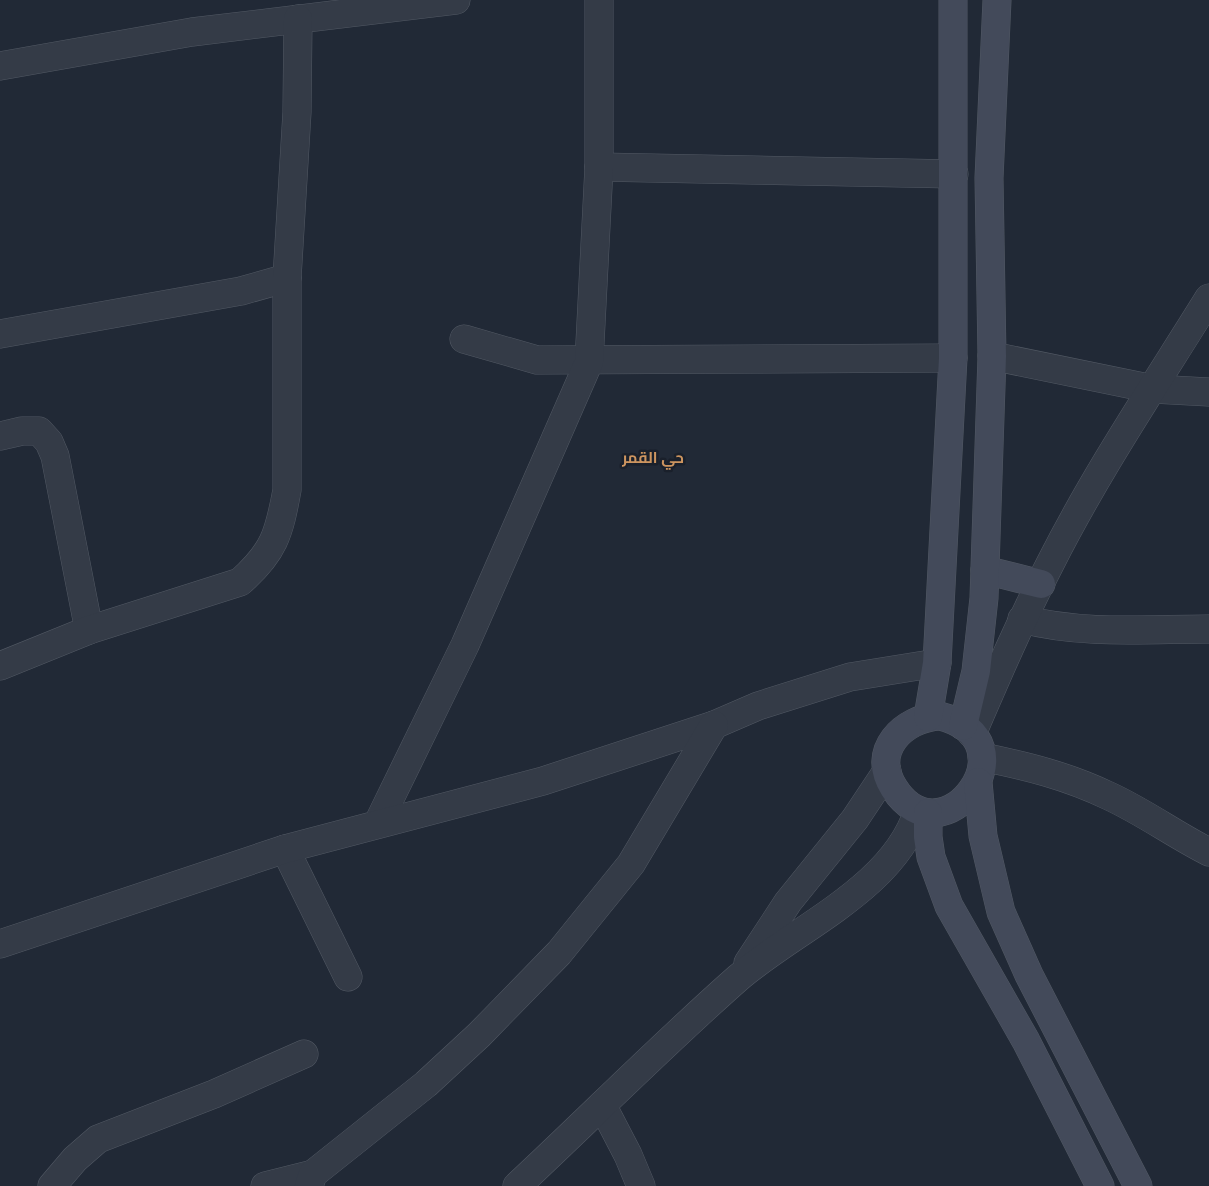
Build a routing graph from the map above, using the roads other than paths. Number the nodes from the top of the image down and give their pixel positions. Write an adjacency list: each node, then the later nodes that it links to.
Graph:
1 (456, 0): 5 (street)
2 (599, 0): 7 (street)
3 (953, 0): 8 (street)
4 (997, 0): 13 (street)
5 (298, 19): 6 (street); 9 (street)
6 (0, 66)
7 (598, 167): 8 (street); 15 (street)
8 (954, 174): 14 (street)
9 (287, 278): 11 (street); 25 (street)
10 (1209, 298): 16 (street)
11 (0, 334)
12 (464, 339): 15 (street)
13 (992, 356): 16 (street); 19 (street)
14 (953, 358): 15 (street); 21 (street)
15 (589, 362): 33 (street)
16 (1153, 389): 17 (street); 20 (street)
17 (1209, 392)
18 (0, 436): 25 (street)
19 (985, 570): 20 (street); 22 (street)
20 (1040, 584): 23 (street)
21 (942, 588): 22 (street); 26 (street)
22 (984, 598): 30 (street)
23 (1022, 619): 24 (street); 30 (street)
24 (1209, 629)
25 (89, 630): 27 (street)
26 (936, 663): 28 (street); 29 (street)
27 (0, 666)
28 (928, 717): 30 (street); 31 (street)
29 (714, 725): 33 (street); 41 (street)
30 (974, 750): 32 (street); 35 (street); 47 (street)
31 (887, 771): 32 (street); 38 (street)
32 (923, 812): 38 (street); 46 (street)
33 (378, 823): 34 (street)
34 (285, 849): 36 (street); 37 (street)
35 (1209, 852)
36 (0, 944)
37 (348, 977)
38 (740, 977): 40 (street)
39 (304, 1054): 42 (street)
40 (602, 1105): 44 (street); 45 (street)
41 (311, 1180): 43 (street)
42 (57, 1184)
43 (264, 1186)
44 (517, 1186)
45 (640, 1186)
46 (1100, 1186)
47 (1138, 1186)

